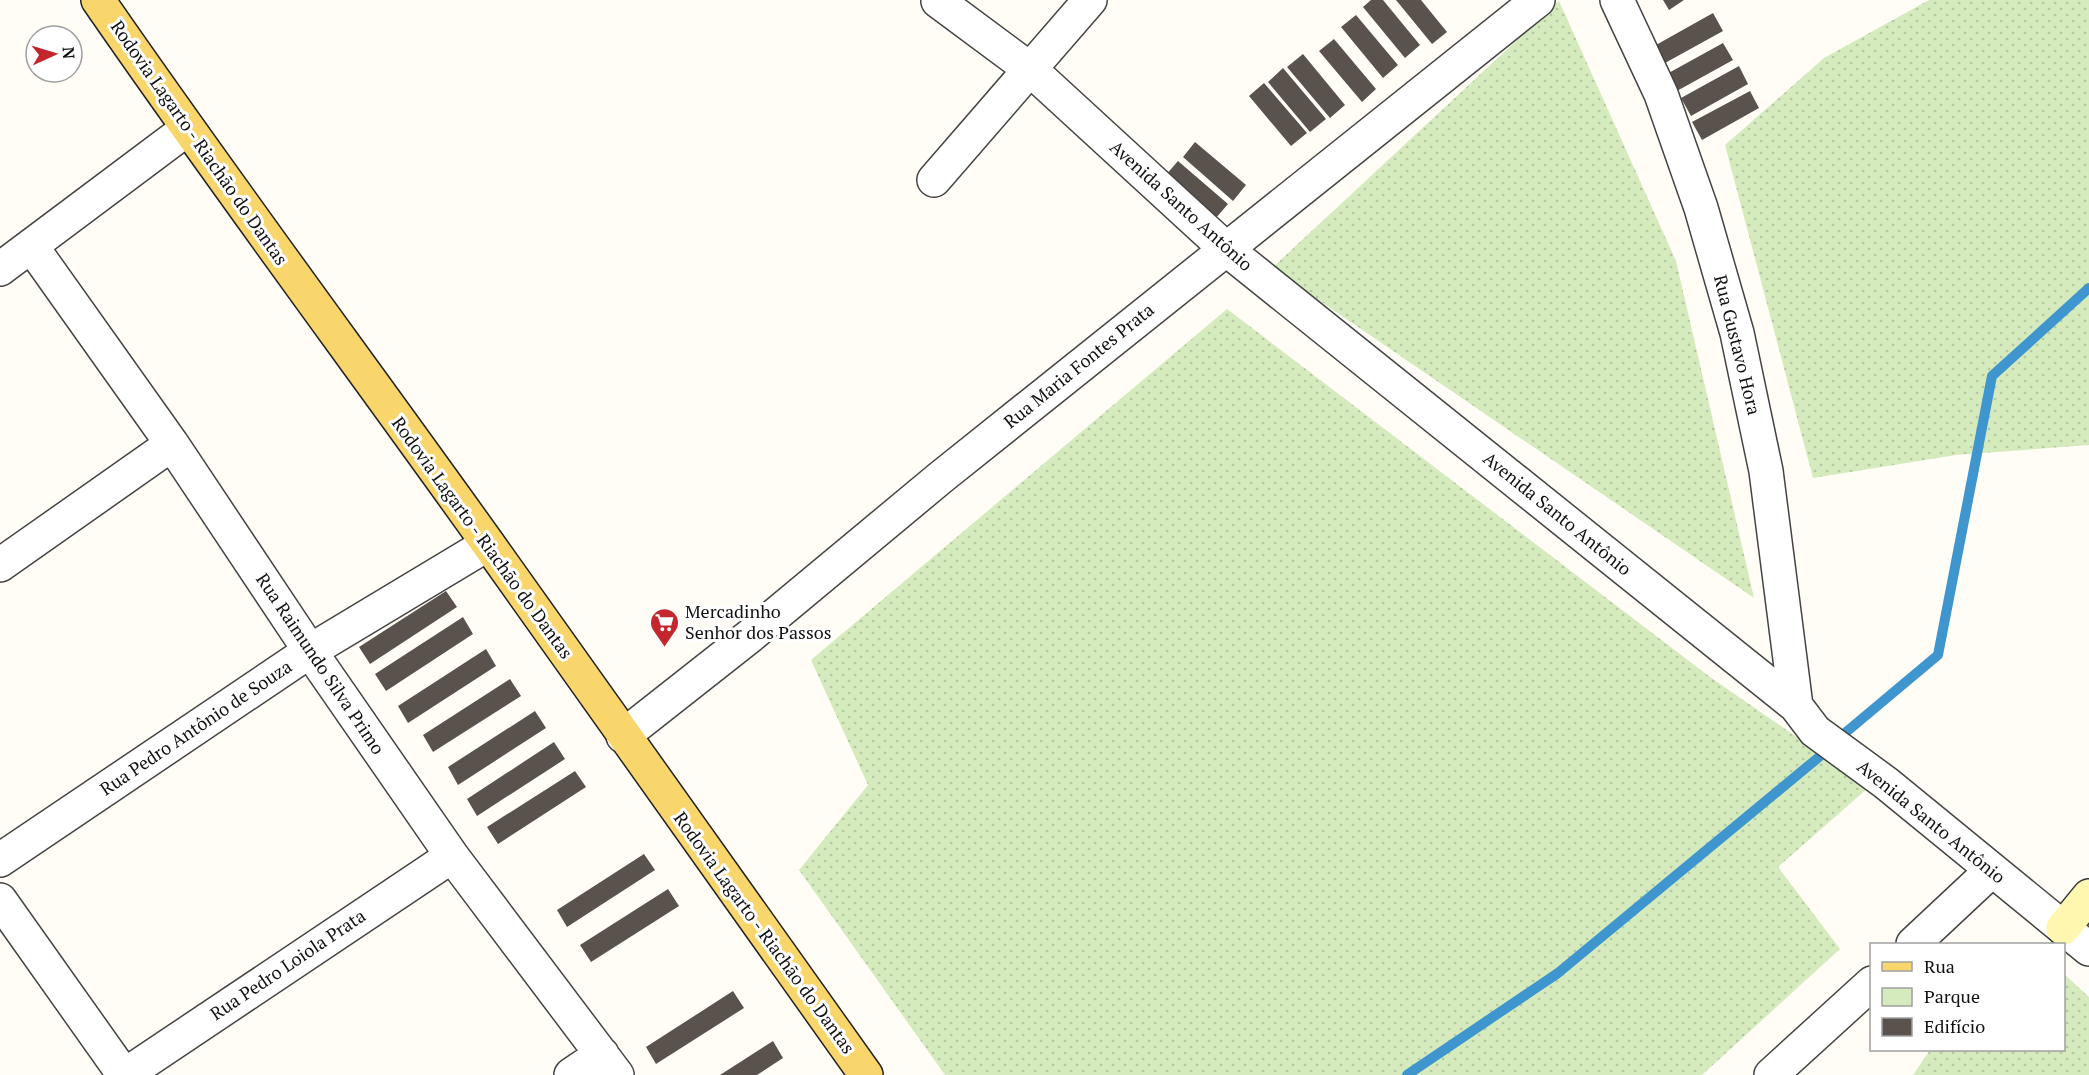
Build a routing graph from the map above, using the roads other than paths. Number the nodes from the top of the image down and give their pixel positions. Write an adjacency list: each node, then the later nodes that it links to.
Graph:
1 (98, 0): 7 (main road, Rodovia Lagarto - Riachão do Dantas)
2 (1090, 0): 6 (street)
3 (1538, 0): 10 (street, Rua Maria Fontes Prata)
4 (1617, 0): 16 (street, Rua Gustavo Hora)
5 (938, 1): 6 (street, Avenida Santo Antônio)
6 (1031, 70): 8 (street); 10 (street, Avenida Santo Antônio)
7 (187, 129): 9 (street); 13 (main road, Rodovia Lagarto - Riachão do Dantas)
8 (934, 180)
9 (32, 247): 11 (street); 12 (street, Rua Raimundo Silva Primo)
10 (1226, 249): 16 (street, Avenida Santo Antônio); 17 (street, Rua Maria Fontes Prata)
11 (0, 269)
12 (172, 444): 14 (street); 15 (street, Rua Raimundo Silva Primo)
13 (488, 544): 15 (street, Rua Pedro Antônio de Souza); 17 (main road, Rodovia Lagarto - Riachão do Dantas)
14 (0, 565)
15 (310, 651): 18 (street, Rua Raimundo Silva Primo); 19 (street, Rua Pedro Antônio de Souza)
16 (1796, 706): 20 (street, Avenida Santo Antônio)
17 (623, 736): 30 (main road, Rodovia Lagarto - Riachão do Dantas)
18 (452, 856): 27 (street, Rua Raimundo Silva Primo); 28 (street, Rua Pedro Loiola Prata)
19 (0, 860)
20 (1991, 871): 23 (street, Avenida Santo Antônio); 24 (street)
21 (2089, 896): 23 (street)
22 (0, 900): 28 (street)
23 (2062, 928): 25 (street, Avenida Santo Antônio)
24 (1914, 943)
25 (2089, 949)
26 (1870, 985): 31 (street)
27 (610, 1064): 29 (street)
28 (125, 1075)
29 (571, 1075)
30 (866, 1075)
31 (1771, 1075)

